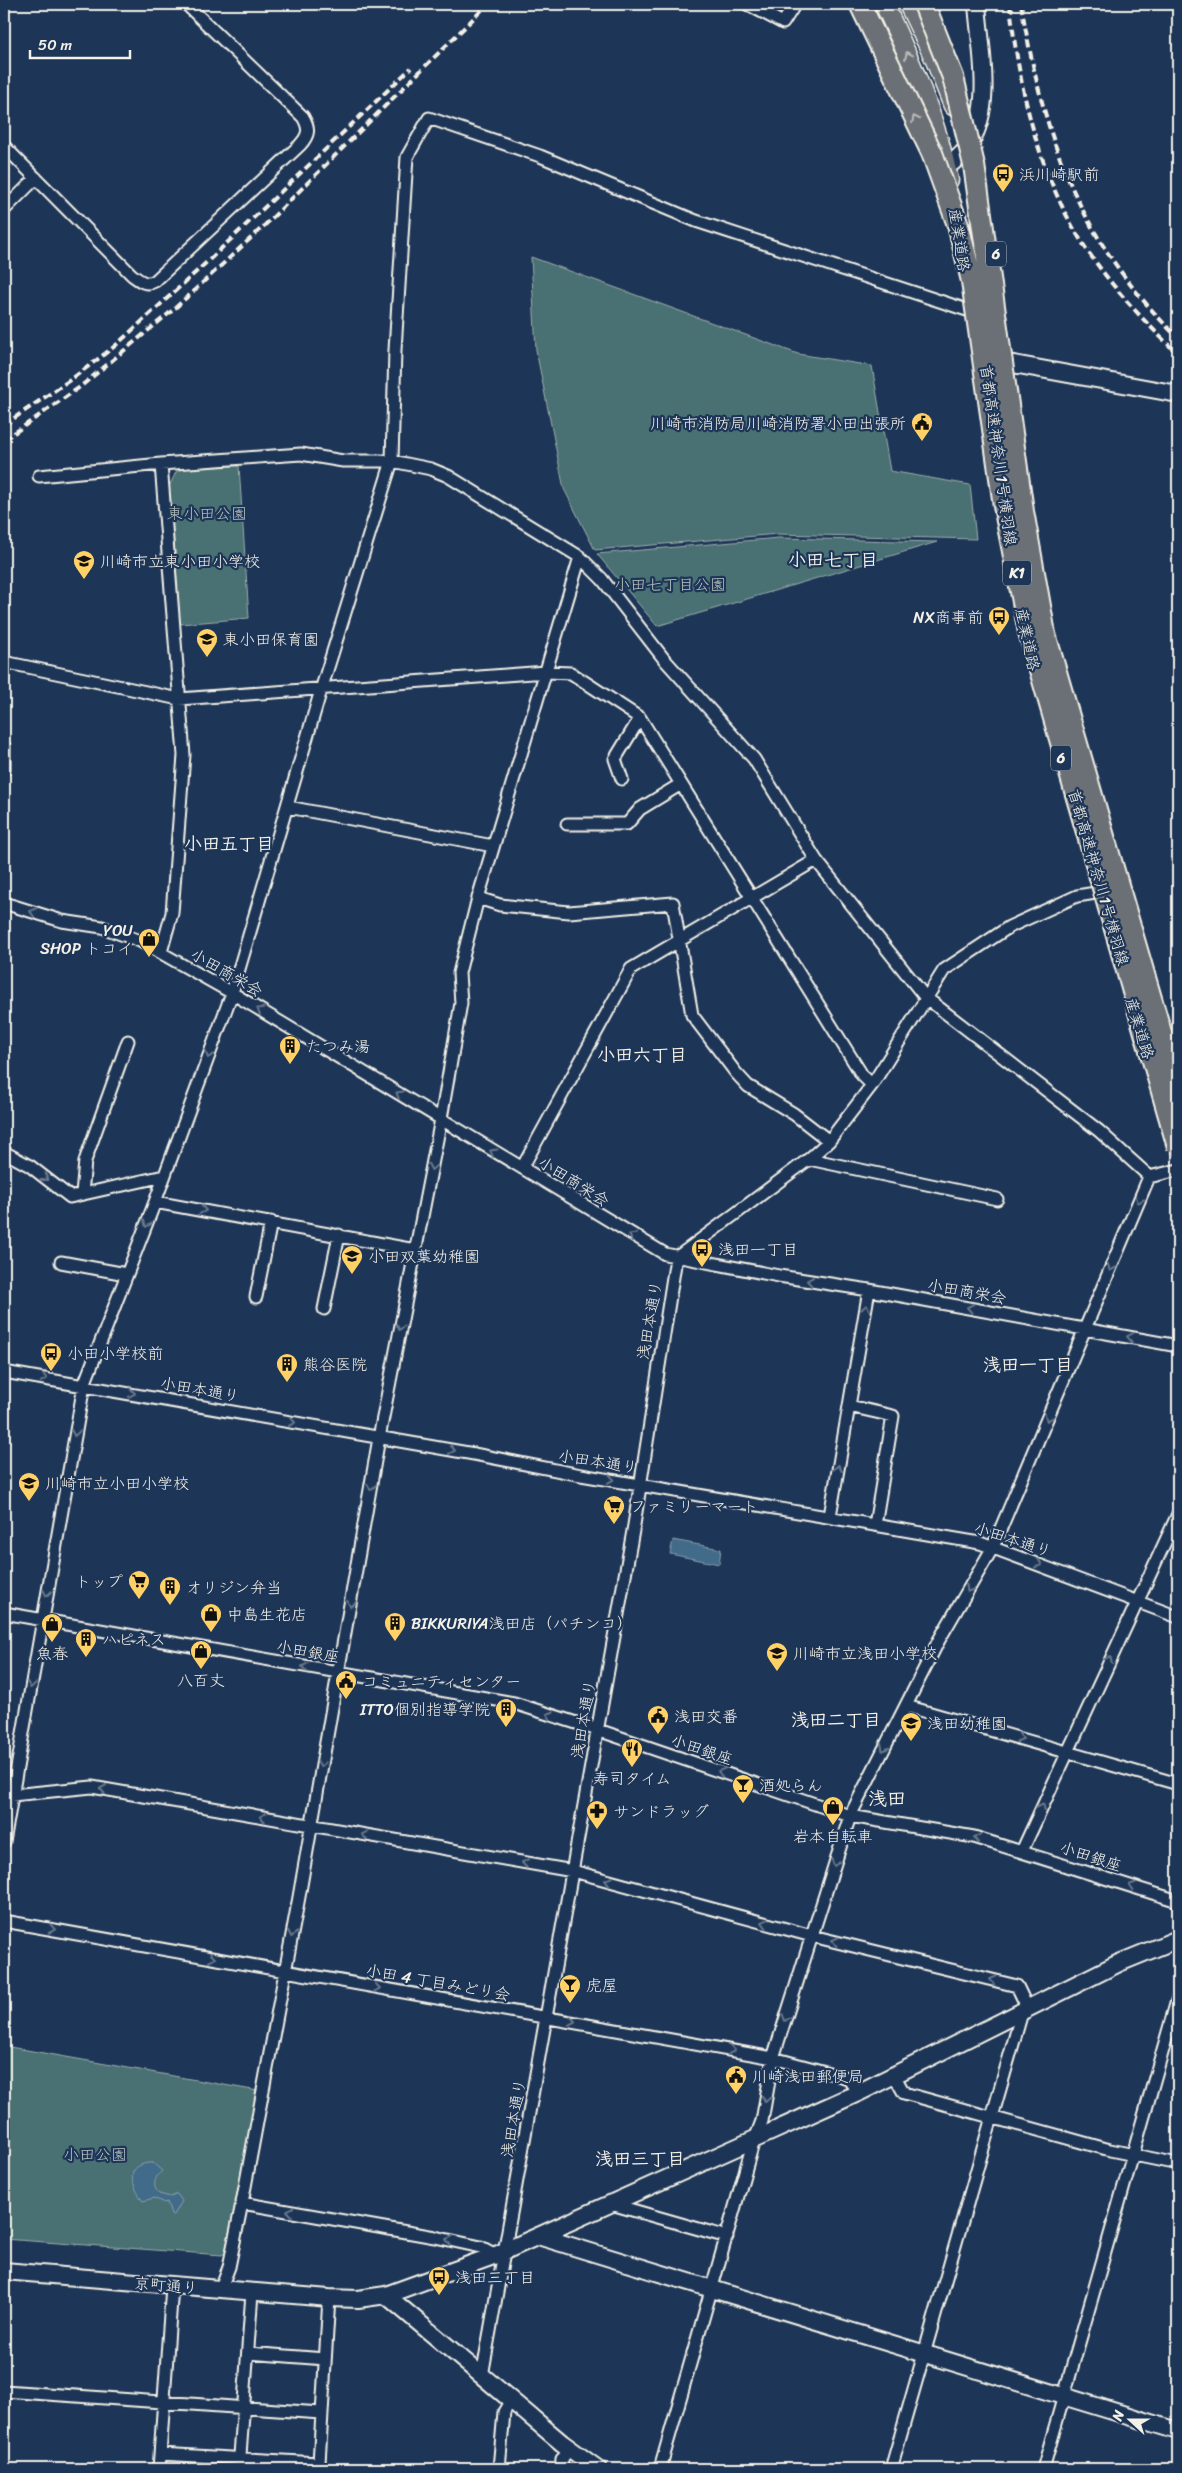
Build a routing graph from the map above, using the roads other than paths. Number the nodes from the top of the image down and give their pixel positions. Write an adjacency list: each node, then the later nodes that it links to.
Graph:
1 (186, 4): 12 (street)
2 (747, 4): 3 (street)
3 (795, 4)
4 (860, 4): 50 (highway, 首都高速神奈川1号横羽線 / K1, one-way to 4, bridge)
5 (884, 4): 11 (main road, 産業道路 / 6, one-way to 5)
6 (908, 4): 10 (main road, 産業道路 / 6)
7 (924, 4): 47 (highway, 首都高速神奈川1号横羽線 / K1, bridge)
8 (977, 4): 10 (street)
9 (4, 146): 12 (street)
10 (969, 146): 11 (street); 16 (main road, 産業道路 / 6)
11 (947, 168): 14 (main road, 産業道路 / 6)
12 (36, 178): 13 (street)
13 (4, 210)
14 (970, 311): 15 (main road, 産業道路 / 6); 18 (street)
15 (976, 356): 16 (street); 36 (main road, 産業道路 / 6)
16 (1011, 364): 17 (street); 35 (main road, 産業道路 / 6)
17 (1178, 394)
18 (392, 461): 19 (street); 21 (street); 24 (street)
19 (161, 464): 20 (street); 25 (street)
20 (39, 476)
21 (580, 557): 23 (street); 34 (street)
22 (4, 662): 25 (street)
23 (546, 672): 24 (street); 26 (street); 33 (street)
24 (321, 690): 25 (street); 31 (street)
25 (179, 699): 41 (street)
26 (640, 718): 29 (street); 30 (street)
27 (4, 746): 28 (street)
28 (4, 770)
29 (622, 779)
30 (681, 784): 32 (street); 38 (street)
31 (288, 806): 33 (street); 42 (street)
32 (567, 824)
33 (493, 846): 37 (street)
34 (816, 860): 38 (street); 43 (street)
35 (1125, 889): 36 (street); 45 (main road, 産業道路 / 6)
36 (1097, 892): 43 (street); 52 (main road, 産業道路 / 6)
37 (478, 898): 40 (street); 48 (street)
38 (753, 898): 40 (street); 46 (street)
39 (4, 903): 41 (street, 小田商栄会, one-way to 39)
40 (678, 941): 49 (street); 54 (street)
41 (161, 952): 42 (street, 小田商栄会)
42 (232, 993): 48 (street, 小田商栄会, one-way to 42); 56 (street, one-way to 56)
43 (925, 997): 46 (street); 57 (street)
44 (128, 1041): 58 (street)
45 (1178, 1067)
46 (872, 1085): 49 (street)
47 (1178, 1091)
48 (441, 1119): 54 (street, 小田商栄会, one-way to 48); 63 (street, one-way to 63)
49 (829, 1141): 53 (street)
50 (1178, 1147)
51 (4, 1152): 58 (street, one-way to 58)
52 (1178, 1152)
53 (809, 1159): 59 (street); 64 (street)
54 (522, 1168): 64 (street, 小田商栄会, one-way to 54)
55 (1178, 1170): 57 (street)
56 (164, 1176): 58 (street); 60 (street)
57 (1149, 1177): 70 (street, one-way to 70)
58 (82, 1194)
59 (997, 1199)
60 (155, 1202): 61 (street, one-way to 61); 66 (street, one-way to 66)
61 (271, 1222): 62 (street); 68 (street)
62 (339, 1235): 63 (street); 69 (street)
63 (416, 1250): 75 (street, one-way to 75)
64 (676, 1258): 67 (street, 小田商栄会, one-way to 64); 76 (street, 浅田本通り)
65 (61, 1262): 66 (street)
66 (126, 1274): 73 (street)
67 (869, 1290): 70 (street, 小田商栄会, one-way to 67); 74 (street, one-way to 67)
68 (256, 1297)
69 (324, 1310)
70 (1086, 1328): 71 (street, 小田商栄会, one-way to 70); 80 (street, one-way to 80)
71 (1178, 1346)
72 (4, 1372): 73 (street, 小田本通り, one-way to 73)
73 (84, 1385): 75 (street, 小田本通り, one-way to 75); 84 (street, one-way to 84)
74 (849, 1406): 78 (street, one-way to 74); 79 (street)
75 (379, 1438): 76 (street, 小田本通り, one-way to 76); 85 (street, one-way to 85)
76 (640, 1484): 78 (street, 小田本通り); 87 (street, 浅田本通り)
77 (1178, 1514): 81 (street)
78 (830, 1516): 79 (street, 小田本通り)
79 (875, 1525): 80 (street, 小田本通り)
80 (993, 1547): 81 (street, 小田本通り, one-way to 81); 86 (street, one-way to 86)
81 (1136, 1601): 83 (street, 小田本通り); 88 (street, one-way to 81)
82 (4, 1613): 84 (street, 小田銀座)
83 (1178, 1617)
84 (43, 1620): 85 (street, 小田銀座, one-way to 84); 90 (street, one-way to 90)
85 (339, 1673): 87 (street, 小田銀座, one-way to 85); 92 (street, one-way to 92)
86 (906, 1706): 88 (street, one-way to 88); 91 (street, one-way to 91)
87 (598, 1730): 91 (street, 小田銀座, one-way to 87); 95 (street, 浅田本通り)
88 (1066, 1751): 89 (street); 94 (street, one-way to 88)
89 (1178, 1784)
90 (8, 1795): 92 (street, one-way to 90); 93 (street)
91 (850, 1816): 94 (street, 小田銀座, one-way to 91); 98 (street, one-way to 98)
92 (311, 1826): 95 (street, one-way to 92); 100 (street, one-way to 100)
93 (4, 1842)
94 (1022, 1851): 96 (street, 小田銀座, one-way to 94)
95 (573, 1871): 98 (street, one-way to 95); 104 (street, 浅田本通り)
96 (1178, 1901)
97 (4, 1921): 100 (street, 小田 4 丁目みどり会, one-way to 100)
98 (812, 1936): 102 (street, one-way to 98); 105 (street, one-way to 105)
99 (1178, 1939): 102 (street, 京町通り)
100 (284, 1971): 104 (street, 小田 4 丁目みどり会, one-way to 104); 112 (street)
101 (1178, 1997): 103 (street)
102 (1025, 2008): 106 (street, 京町通り); 108 (street)
103 (1176, 2015): 110 (street)
104 (548, 2017): 105 (street, 小田 4 丁目みどり会, one-way to 105); 116 (street, 浅田本通り)
105 (773, 2058): 107 (street, 小田 4 丁目みどり会); 109 (street, one-way to 109)
106 (894, 2075): 107 (street, 京町通り); 108 (street)
107 (858, 2093): 109 (street, 京町通り)
108 (992, 2118): 110 (street); 125 (street)
109 (754, 2139): 113 (street, 京町通り); 115 (street)
110 (1133, 2154): 111 (street); 129 (street)
111 (1178, 2164)
112 (242, 2203): 116 (street, one-way to 112); 120 (street)
113 (611, 2204): 114 (street, 京町通り); 115 (street)
114 (538, 2236): 116 (street, 京町通り); 119 (street)
115 (727, 2237): 119 (street)
116 (501, 2252): 122 (street, 京町通り); 127 (street, 浅田本通り)
117 (4, 2271): 118 (street, 京町通り)
118 (172, 2286): 120 (street, 京町通り); 131 (street)
119 (712, 2289): 125 (street); 142 (street)
120 (220, 2290): 121 (street, 京町通り)
121 (252, 2293): 123 (street, 京町通り); 124 (street)
122 (386, 2295): 123 (street, 京町通り); 127 (street)
123 (329, 2298): 126 (street)
124 (248, 2354): 126 (street); 132 (street)
125 (925, 2354): 129 (street); 143 (street)
126 (325, 2359): 133 (street)
127 (482, 2376): 130 (street)
128 (4, 2391): 131 (street)
129 (1064, 2396): 134 (street); 144 (street)
130 (511, 2400): 135 (street); 139 (street)
131 (162, 2402): 132 (street); 136 (street)
132 (244, 2408): 133 (street); 137 (street)
133 (321, 2413): 137 (street)
134 (1178, 2431)
135 (569, 2448): 140 (street); 141 (street)
136 (160, 2454): 137 (street); 138 (street)
137 (239, 2464)
138 (159, 2469)
139 (500, 2469)
140 (561, 2469)
141 (598, 2469)
142 (660, 2469)
143 (891, 2469)
144 (1043, 2469)

